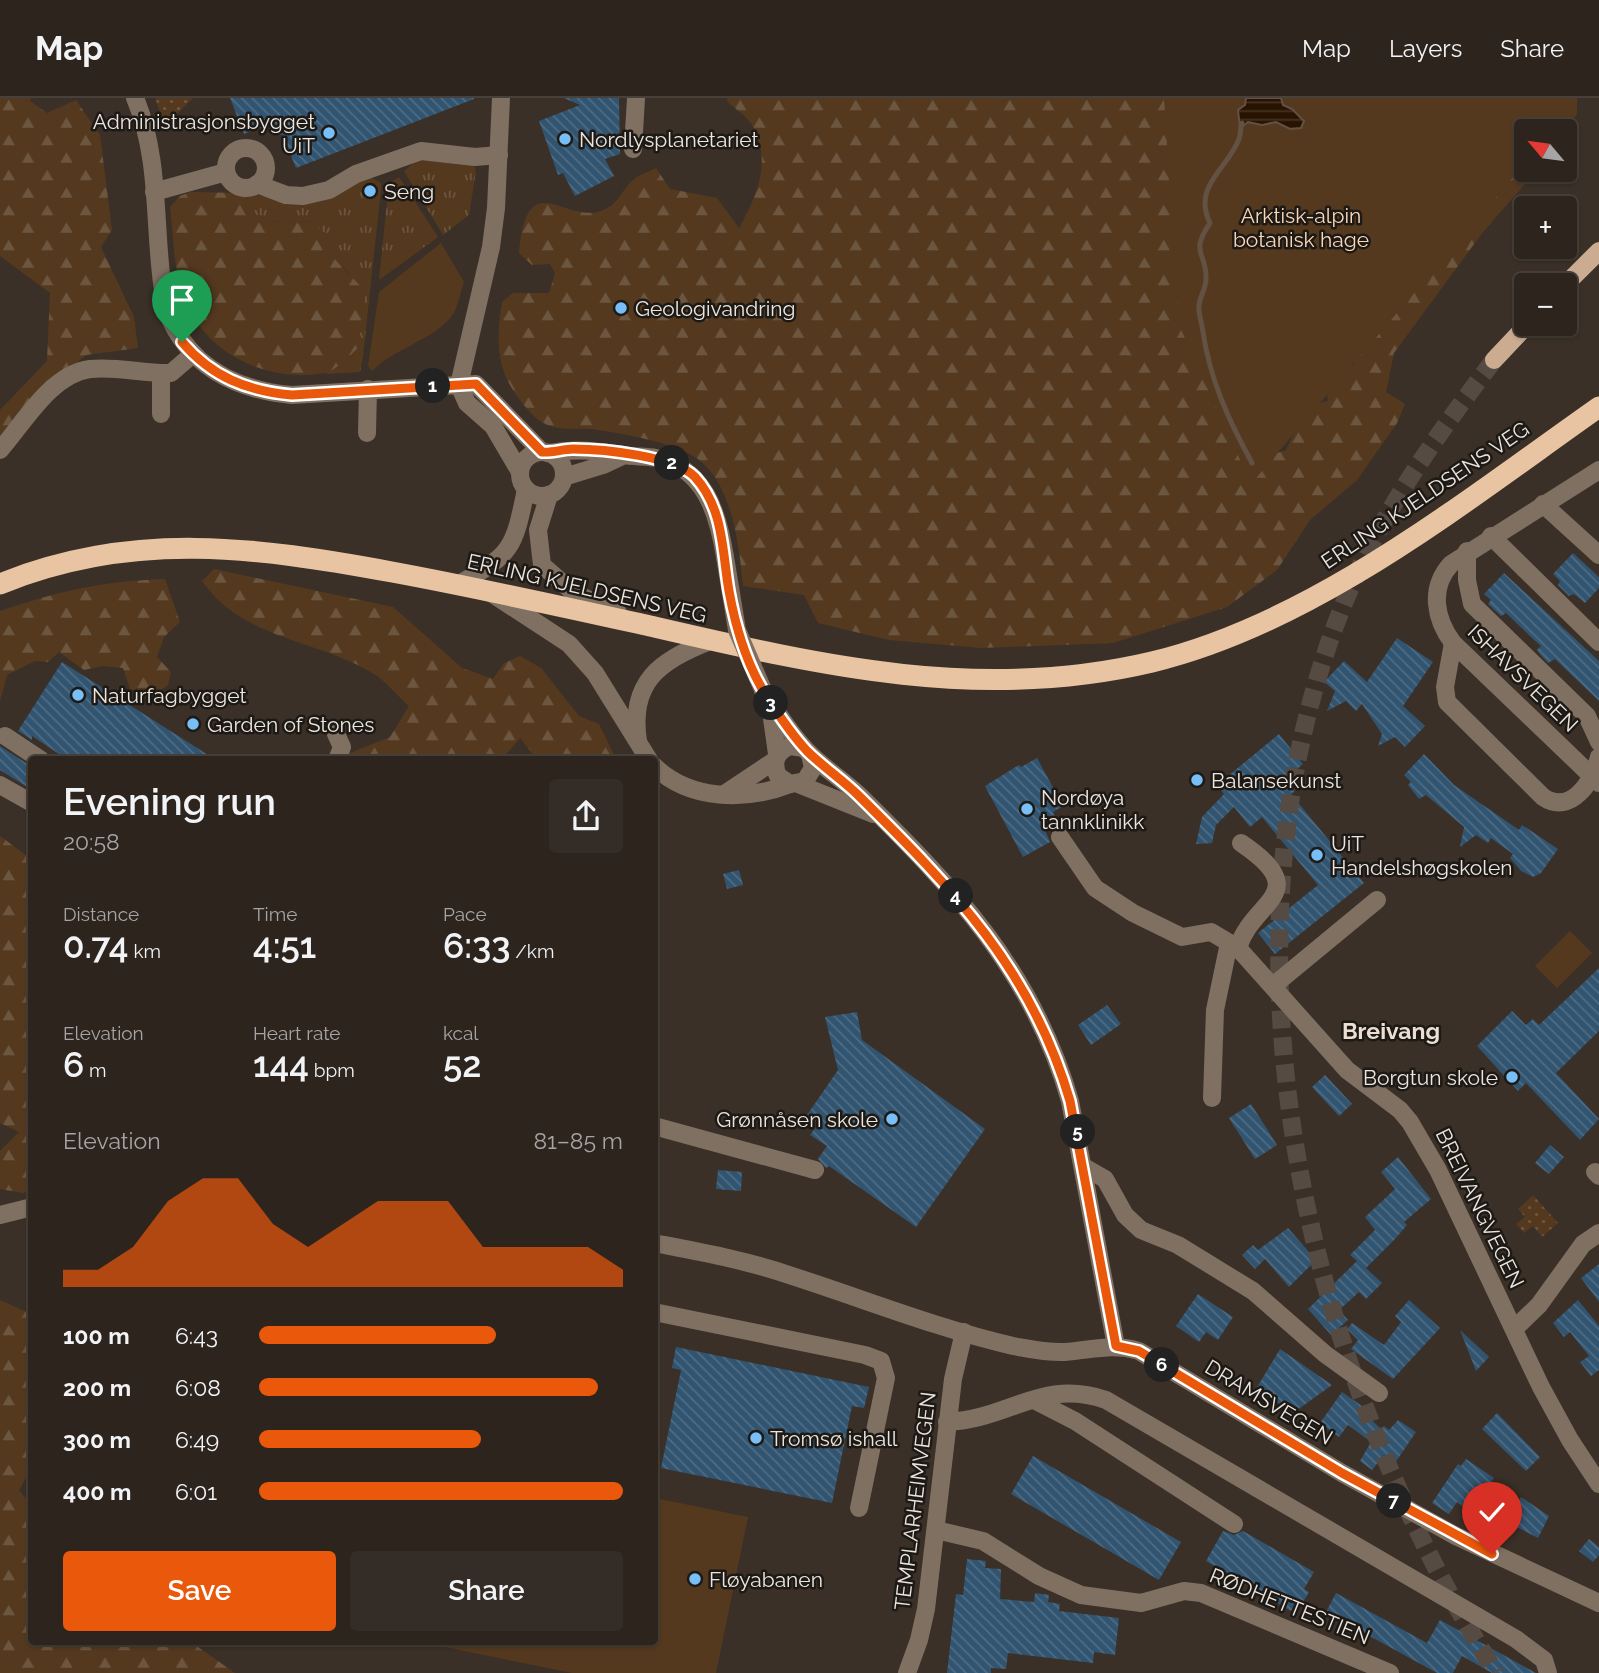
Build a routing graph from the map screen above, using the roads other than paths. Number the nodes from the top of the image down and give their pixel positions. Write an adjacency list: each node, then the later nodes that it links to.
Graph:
1 (135, 98): 8 (street)
2 (501, 98): 5 (street)
3 (636, 98): 4 (street)
4 (633, 149)
5 (499, 155): 7 (street); 15 (street)
6 (226, 172): 7 (street); 7 (street); 8 (street)
7 (257, 184)
8 (153, 192): 12 (street)
9 (1599, 251): 10 (main road)
10 (1577, 273)
11 (1517, 336): 13 (main road)
12 (192, 354): 14 (street); 16 (street)
13 (1494, 360)
14 (161, 373): 18 (street); 20 (street)
15 (460, 385): 16 (street); 21 (street); 24 (street)
16 (368, 389): 19 (street)
17 (1599, 407): 36 (highway, ERLING KJELDSENS VEG)
18 (161, 414)
19 (366, 433)
20 (0, 450)
21 (545, 452): 22 (street); 24 (street); 25 (street)
22 (624, 455): 25 (street); 39 (street, bridge)
23 (1599, 470): 28 (street, ISHAVSVEGEN)
24 (520, 472): 26 (street)
25 (565, 477): 27 (street)
26 (526, 489): 27 (street); 33 (street)
27 (549, 495): 35 (street)
28 (1543, 504): 29 (street, ISHAVSVEGEN); 31 (street)
29 (1491, 536): 30 (street, ISHAVSVEGEN); 37 (street)
30 (1467, 551): 38 (street, ISHAVSVEGEN); 42 (street)
31 (1599, 555)
32 (0, 584): 33 (highway, ERLING KJELDSENS VEG)
33 (459, 584): 34 (highway, ERLING KJELDSENS VEG)
34 (489, 590): 35 (highway, ERLING KJELDSENS VEG); 44 (street)
35 (650, 626): 36 (highway, ERLING KJELDSENS VEG)
36 (710, 641): 44 (street)
37 (1599, 642)
38 (1453, 643): 50 (street, ISHAVSVEGEN); 50 (street)
39 (766, 695): 43 (street); 47 (street)
40 (336, 734): 46 (street)
41 (5, 736): 45 (street)
42 (1599, 742)
43 (807, 751): 47 (street); 51 (street); 55 (street)
44 (644, 754)
45 (35, 756)
46 (339, 756)
47 (776, 758): 51 (street); 53 (street)
48 (1599, 758): 50 (street)
49 (658, 769): 53 (street)
50 (1596, 781)
51 (794, 784): 53 (street); 55 (street)
52 (0, 785): 54 (street)
53 (726, 793)
54 (28, 801)
55 (876, 815): 63 (street)
56 (1060, 837): 59 (street, BREIVANGVEGEN)
57 (1241, 843): 59 (street)
58 (1377, 900): 60 (street)
59 (1233, 945): 60 (street, BREIVANGVEGEN); 61 (street)
60 (1274, 985): 70 (street, BREIVANGVEGEN)
61 (1212, 1098)
62 (658, 1127): 64 (street)
63 (1084, 1167): 72 (street); 73 (street)
64 (815, 1170)
65 (28, 1208): 66 (street)
66 (0, 1215)
67 (1599, 1233): 70 (street)
68 (658, 1244): 71 (street, DRAMSVEGEN)
69 (658, 1313): 77 (street)
70 (1514, 1329): 76 (street, BREIVANGVEGEN)
71 (964, 1332): 72 (street, DRAMSVEGEN); 75 (street, TEMPLARHEIMVEGEN)
72 (1116, 1346): 80 (street, DRAMSVEGEN)
73 (1379, 1393)
74 (1034, 1399): 75 (street); 78 (street); 83 (street)
75 (947, 1422): 79 (street, TEMPLARHEIMVEGEN)
76 (1599, 1485)
77 (859, 1508)
78 (1234, 1524)
79 (936, 1530): 81 (street, TEMPLARHEIMVEGEN); 82 (street, RØDHETTESTIEN)
80 (1599, 1603)
81 (907, 1673)
82 (1390, 1673)
83 (1548, 1673)

